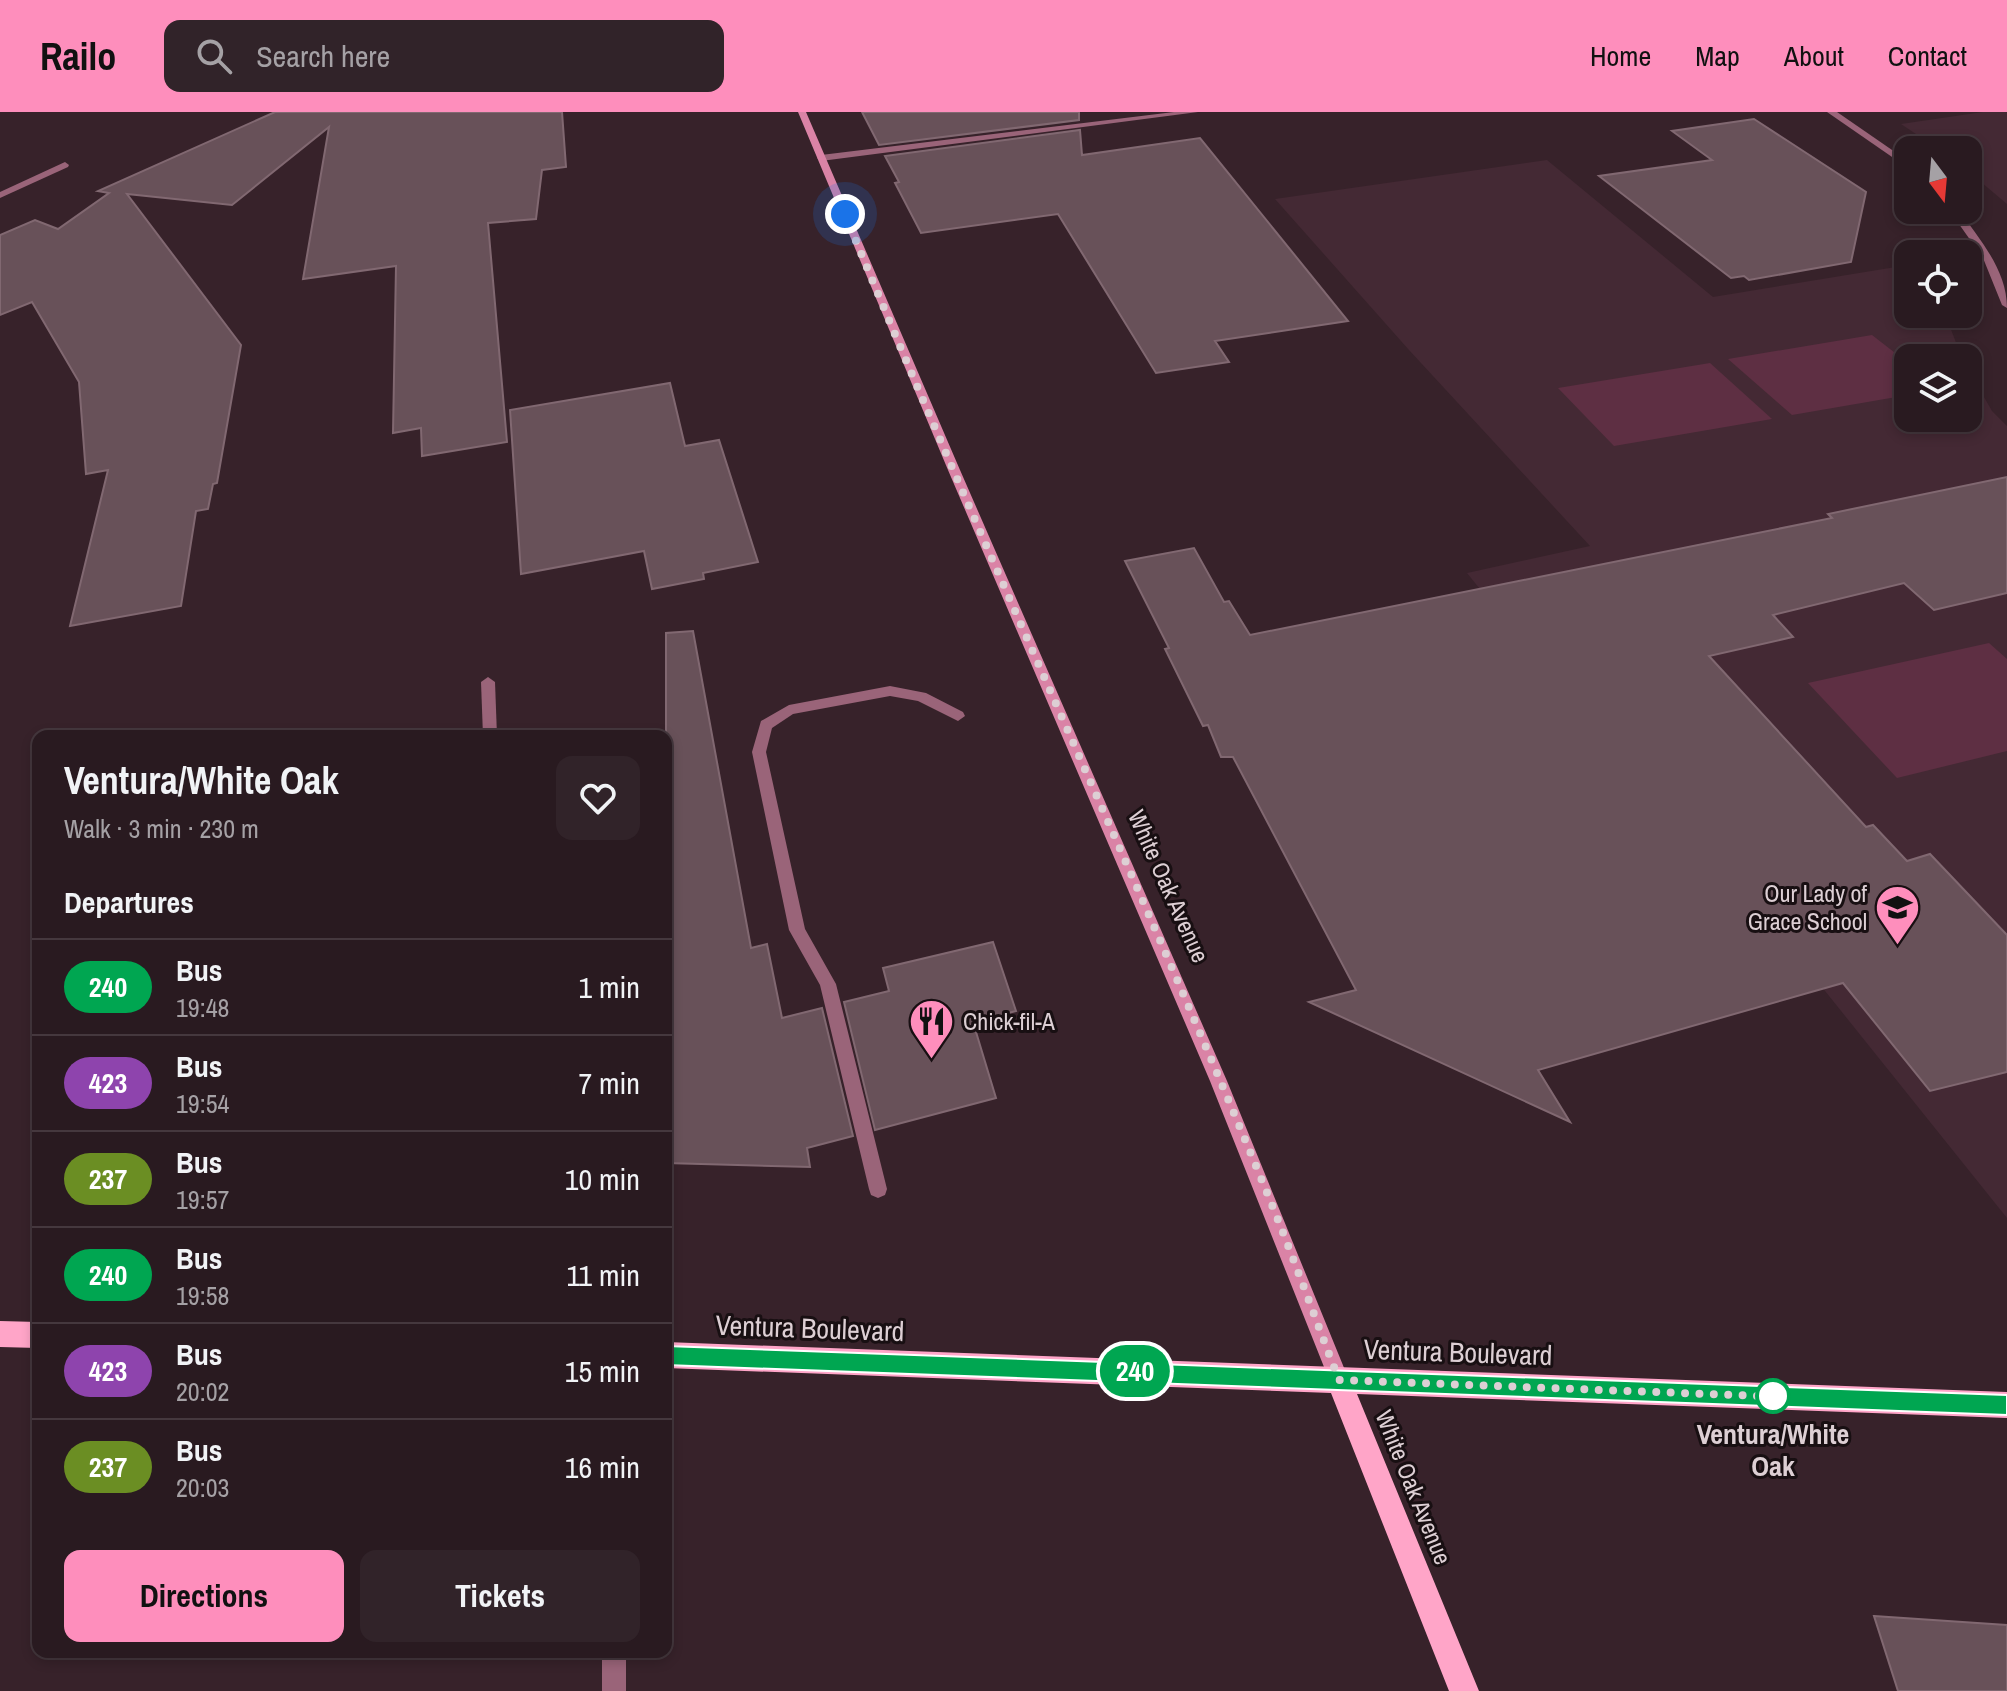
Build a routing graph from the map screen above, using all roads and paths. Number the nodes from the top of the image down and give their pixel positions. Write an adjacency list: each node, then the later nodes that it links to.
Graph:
1 (802, 112): 5 (street, White Oak Avenue)
2 (1194, 112): 5 (street)
3 (1831, 112): 4 (street)
4 (1894, 155)
5 (821, 158): 17 (street, White Oak Avenue)
6 (65, 165): 7 (street)
7 (0, 195)
8 (1964, 224): 9 (street)
9 (2007, 305)
10 (488, 682): 12 (street)
11 (958, 716): 13 (street)
12 (490, 730)
13 (878, 1189)
14 (0, 1334): 15 (main road)
15 (32, 1335)
16 (672, 1355): 17 (main road, Ventura Boulevard)
17 (1339, 1380): 18 (main road, Ventura Boulevard); 21 (main road, White Oak Avenue)
18 (2007, 1405)
19 (614, 1658): 20 (street)
20 (614, 1691)
21 (1464, 1691)

